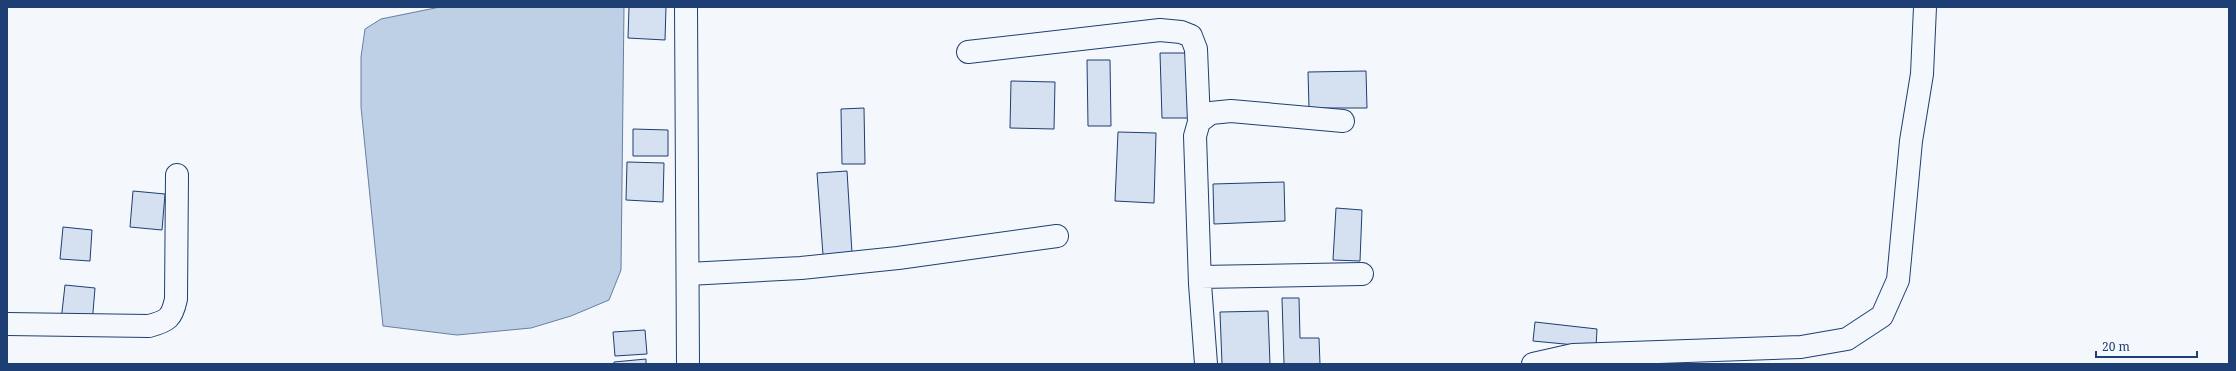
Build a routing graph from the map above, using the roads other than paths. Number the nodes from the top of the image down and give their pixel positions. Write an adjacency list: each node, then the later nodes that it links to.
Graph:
1 (686, 7): 8 (street)
2 (1925, 7): 14 (street)
3 (968, 52): 5 (street)
4 (1344, 121): 5 (street)
5 (1199, 122): 10 (street)
6 (177, 175): 11 (street)
7 (1057, 236): 8 (street)
8 (688, 274): 12 (street)
9 (1362, 274): 10 (street)
10 (1200, 277): 13 (street)
11 (7, 324)
12 (688, 364)
13 (1206, 364)
14 (1533, 364)

